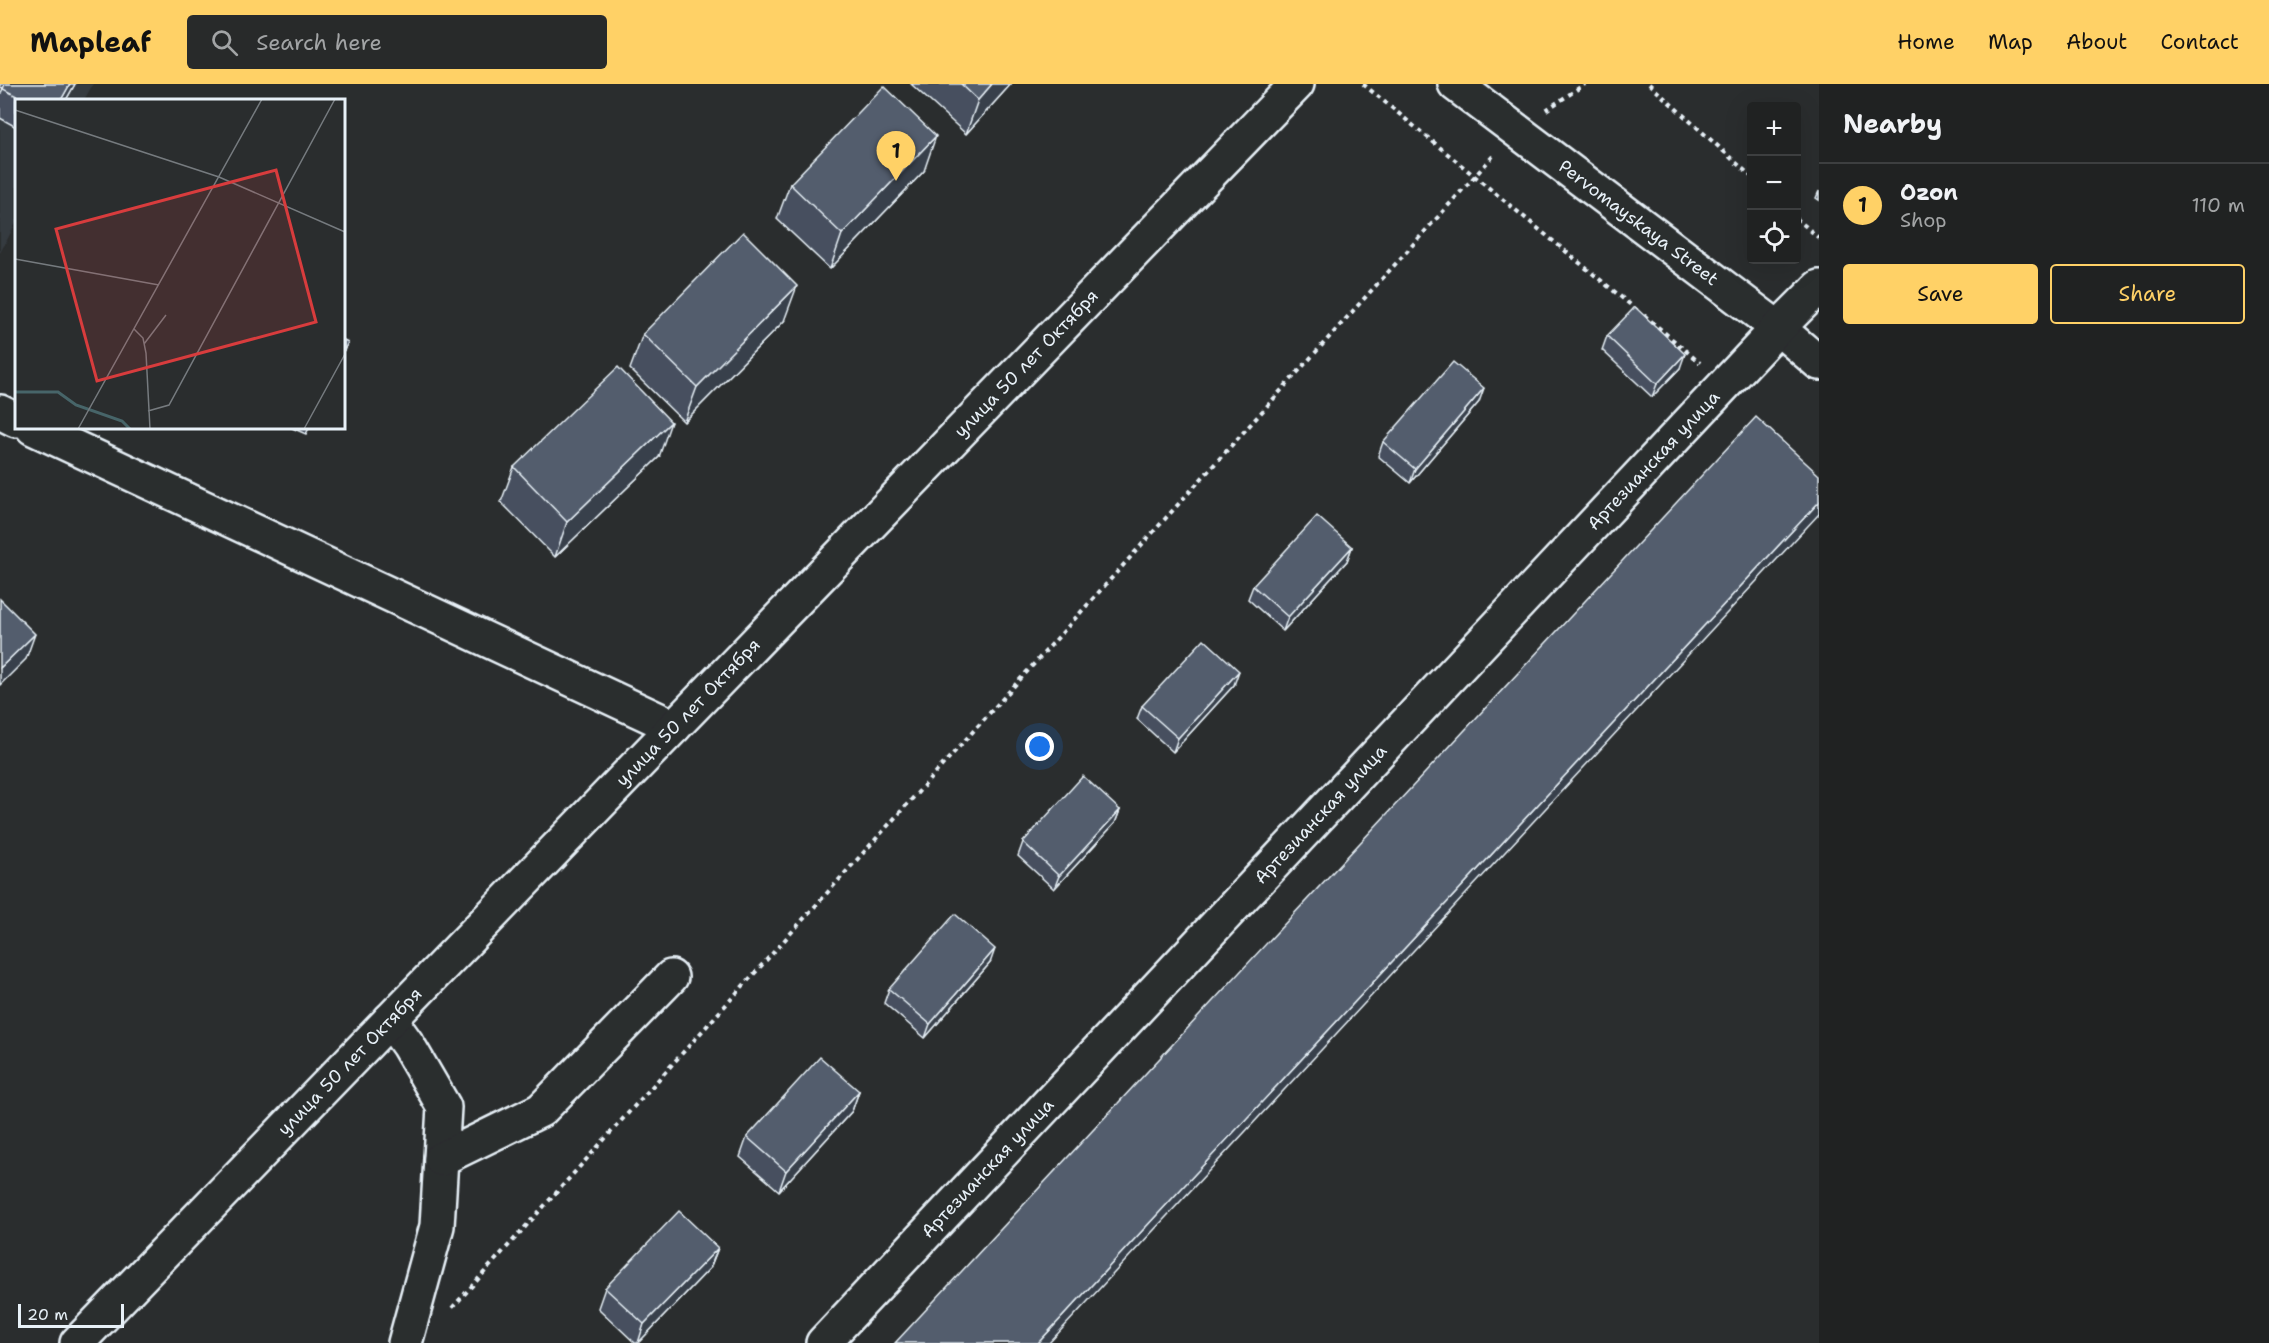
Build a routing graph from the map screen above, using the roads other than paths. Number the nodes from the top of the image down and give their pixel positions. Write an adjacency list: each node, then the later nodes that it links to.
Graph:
1 (1298, 84): 9 (main road, улица 50 лет Октября)
2 (1455, 84): 4 (main road, Pervomayskaya Street)
3 (1819, 287): 4 (main road, Артезианская улица)
4 (1778, 328): 5 (main road, Pervomayskaya Street); 15 (main road, Артезианская улица)
5 (1819, 363)
6 (0, 412): 7 (main road)
7 (15, 420)
8 (35, 429): 9 (main road)
9 (674, 727): 11 (main road, улица 50 лет Октября)
10 (671, 977): 12 (main road)
11 (390, 1020): 12 (main road); 13 (main road, улица 50 лет Октября)
12 (441, 1159): 14 (main road)
13 (77, 1343)
14 (405, 1343)
15 (823, 1343)

